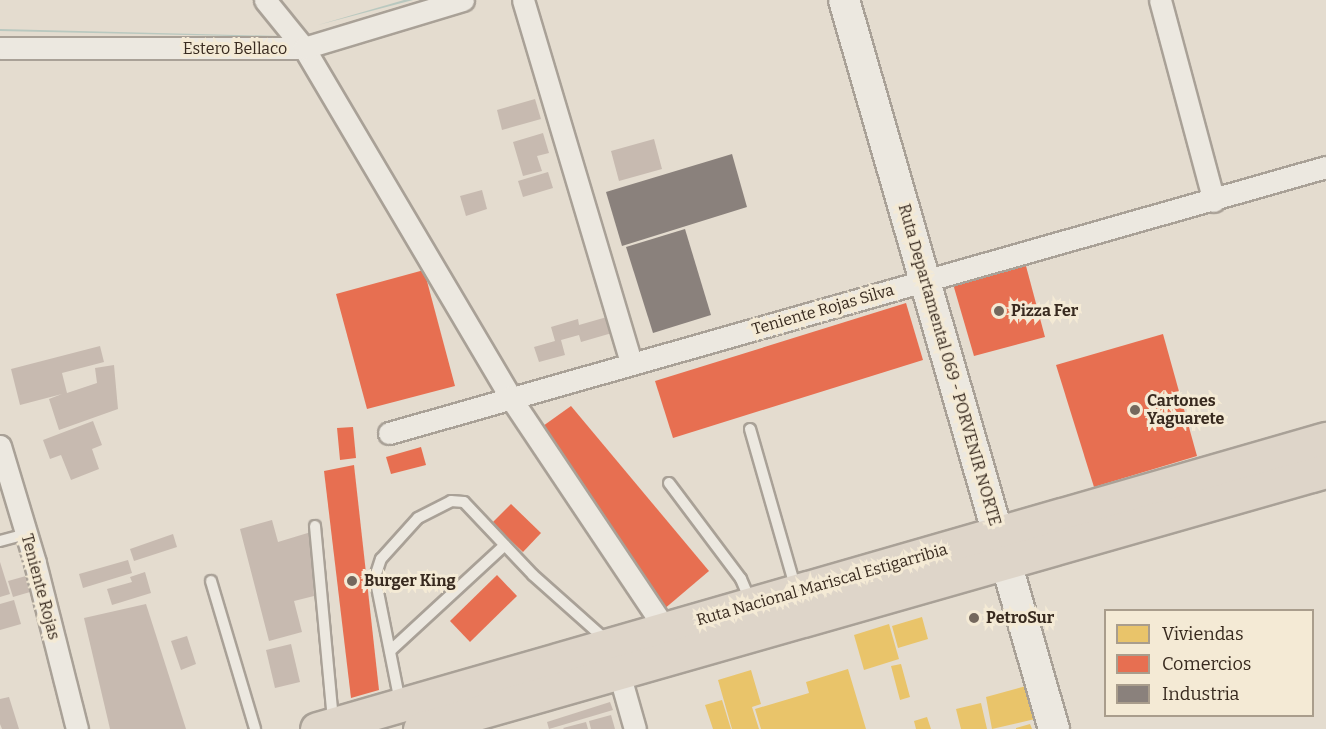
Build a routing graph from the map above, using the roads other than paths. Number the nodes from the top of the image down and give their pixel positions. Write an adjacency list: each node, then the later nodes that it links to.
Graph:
1 (265, 0): 7 (street)
2 (463, 0): 7 (street, Estero Bellaco)
3 (523, 0): 11 (street)
4 (844, 0): 10 (main road, Ruta Departamental 069 - PORVENIR NORTE)
5 (1160, 0): 9 (street)
6 (0, 48): 7 (street, Estero Bellaco)
7 (304, 48): 12 (street)
8 (1326, 167): 9 (street, Teniente Rojas Silva)
9 (1214, 201): 10 (street, Teniente Rojas Silva)
10 (923, 282): 11 (street, Teniente Rojas Silva); 23 (main road, Ruta Departamental 069 - PORVENIR NORTE)
11 (631, 363): 12 (street, Teniente Rojas Silva)
12 (510, 397): 14 (street, Teniente Rojas Silva); 27 (street)
13 (750, 429): 25 (lane)
14 (389, 433)
15 (1326, 439): 23 (highway, Ruta Nacional Mariscal Estigarribia)
16 (0, 446): 20 (street, Teniente Rojas)
17 (1326, 471): 23 (highway, Ruta Nacional Mariscal Estigarribia)
18 (669, 483): 26 (lane)
19 (315, 526): 31 (lane)
20 (27, 534): 21 (lane); 32 (street, Teniente Rojas)
21 (0, 541)
22 (505, 545): 28 (lane); 28 (lane); 29 (lane)
23 (1003, 547): 25 (highway, Ruta Nacional Mariscal Estigarribia); 29 (highway, Ruta Nacional Mariscal Estigarribia); 35 (main road, Ruta Departamental 069 - PORVENIR NORTE)
24 (211, 581): 33 (lane)
25 (797, 592): 26 (highway, Ruta Nacional Mariscal Estigarribia)
26 (752, 605): 27 (highway, Ruta Nacional Mariscal Estigarribia)
27 (666, 630): 29 (highway, Ruta Nacional Mariscal Estigarribia)
28 (390, 651): 30 (lane)
29 (615, 659): 30 (highway, Ruta Nacional Mariscal Estigarribia); 34 (street)
30 (410, 717): 31 (highway, Ruta Nacional Mariscal Estigarribia)
31 (325, 727)
32 (77, 729)
33 (255, 729)
34 (635, 729)
35 (1054, 729)

